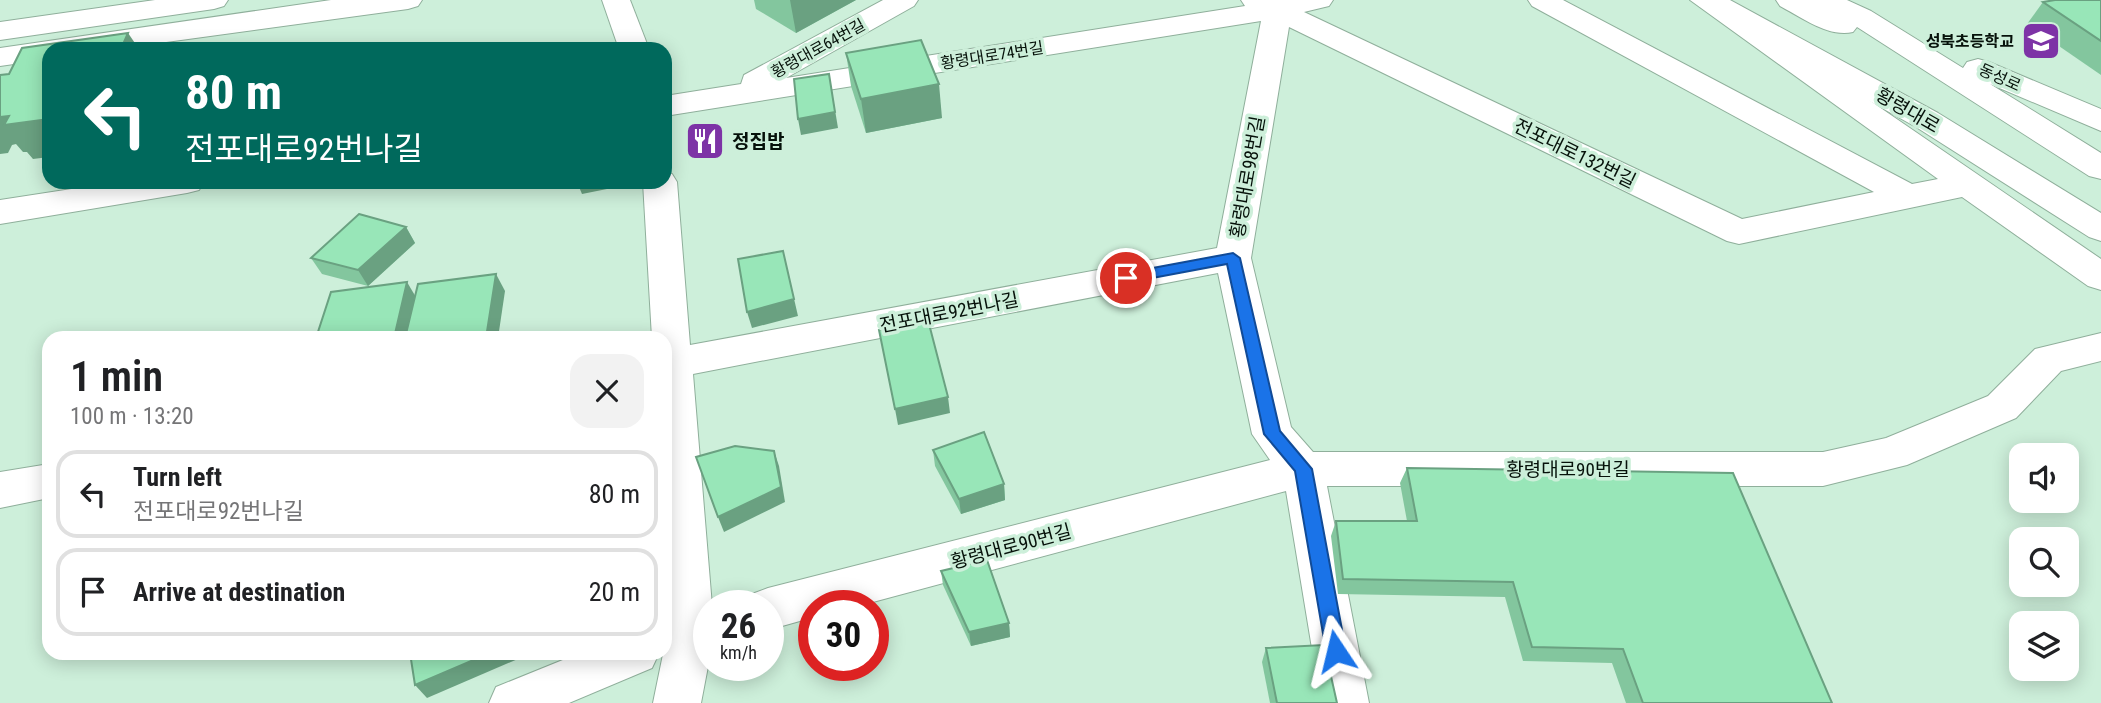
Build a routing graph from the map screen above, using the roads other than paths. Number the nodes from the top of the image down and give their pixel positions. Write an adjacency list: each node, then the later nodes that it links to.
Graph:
1 (75, 0): 14 (main road)
2 (214, 0): 16 (main road)
3 (408, 0): 12 (main road)
4 (616, 0): 18 (main road)
5 (904, 0): 21 (main road, 황령대로64번길)
6 (1319, 0): 13 (main road, 황령대로74번길)
7 (1542, 0): 29 (main road)
8 (1707, 0): 26 (main road); 32 (main road, 황령대로)
9 (1748, 0): 31 (main road)
10 (1790, 0): 22 (main road)
11 (1824, 0): 15 (main road)
12 (372, 2): 17 (main road)
13 (1266, 5): 21 (main road, 황령대로74번길); 29 (main road, 전포대로132번길); 33 (main road, 황령대로98번길)
14 (0, 10)
15 (1861, 17): 22 (main road); 24 (main road, 동성로)
16 (0, 31)
17 (101, 42)
18 (631, 42)
19 (42, 51): 20 (main road)
20 (0, 57)
21 (732, 95): 23 (main road, 황령대로74번길)
22 (1992, 99): 25 (main road)
23 (672, 105)
24 (2101, 121)
25 (2101, 168)
26 (1969, 184): 29 (main road, 전포대로132번길); 34 (main road)
27 (143, 189): 30 (main road)
28 (660, 189): 35 (main road)
29 (1907, 195)
30 (0, 212)
31 (2101, 222)
32 (2101, 229)
33 (1233, 258): 37 (main road, 전포대로92번나길); 39 (main road, 황령대로98번길)
34 (2101, 277)
35 (668, 331)
36 (2101, 348): 39 (main road, 황령대로90번길)
37 (672, 364)
38 (672, 394): 43 (main road)
39 (1303, 469): 42 (main road, 황령대로90번길); 47 (main road)
40 (42, 482): 41 (main road)
41 (0, 490)
42 (784, 605)
43 (688, 632): 46 (main road)
44 (618, 660): 45 (main road)
45 (513, 703)
46 (677, 703)
47 (1345, 703)

